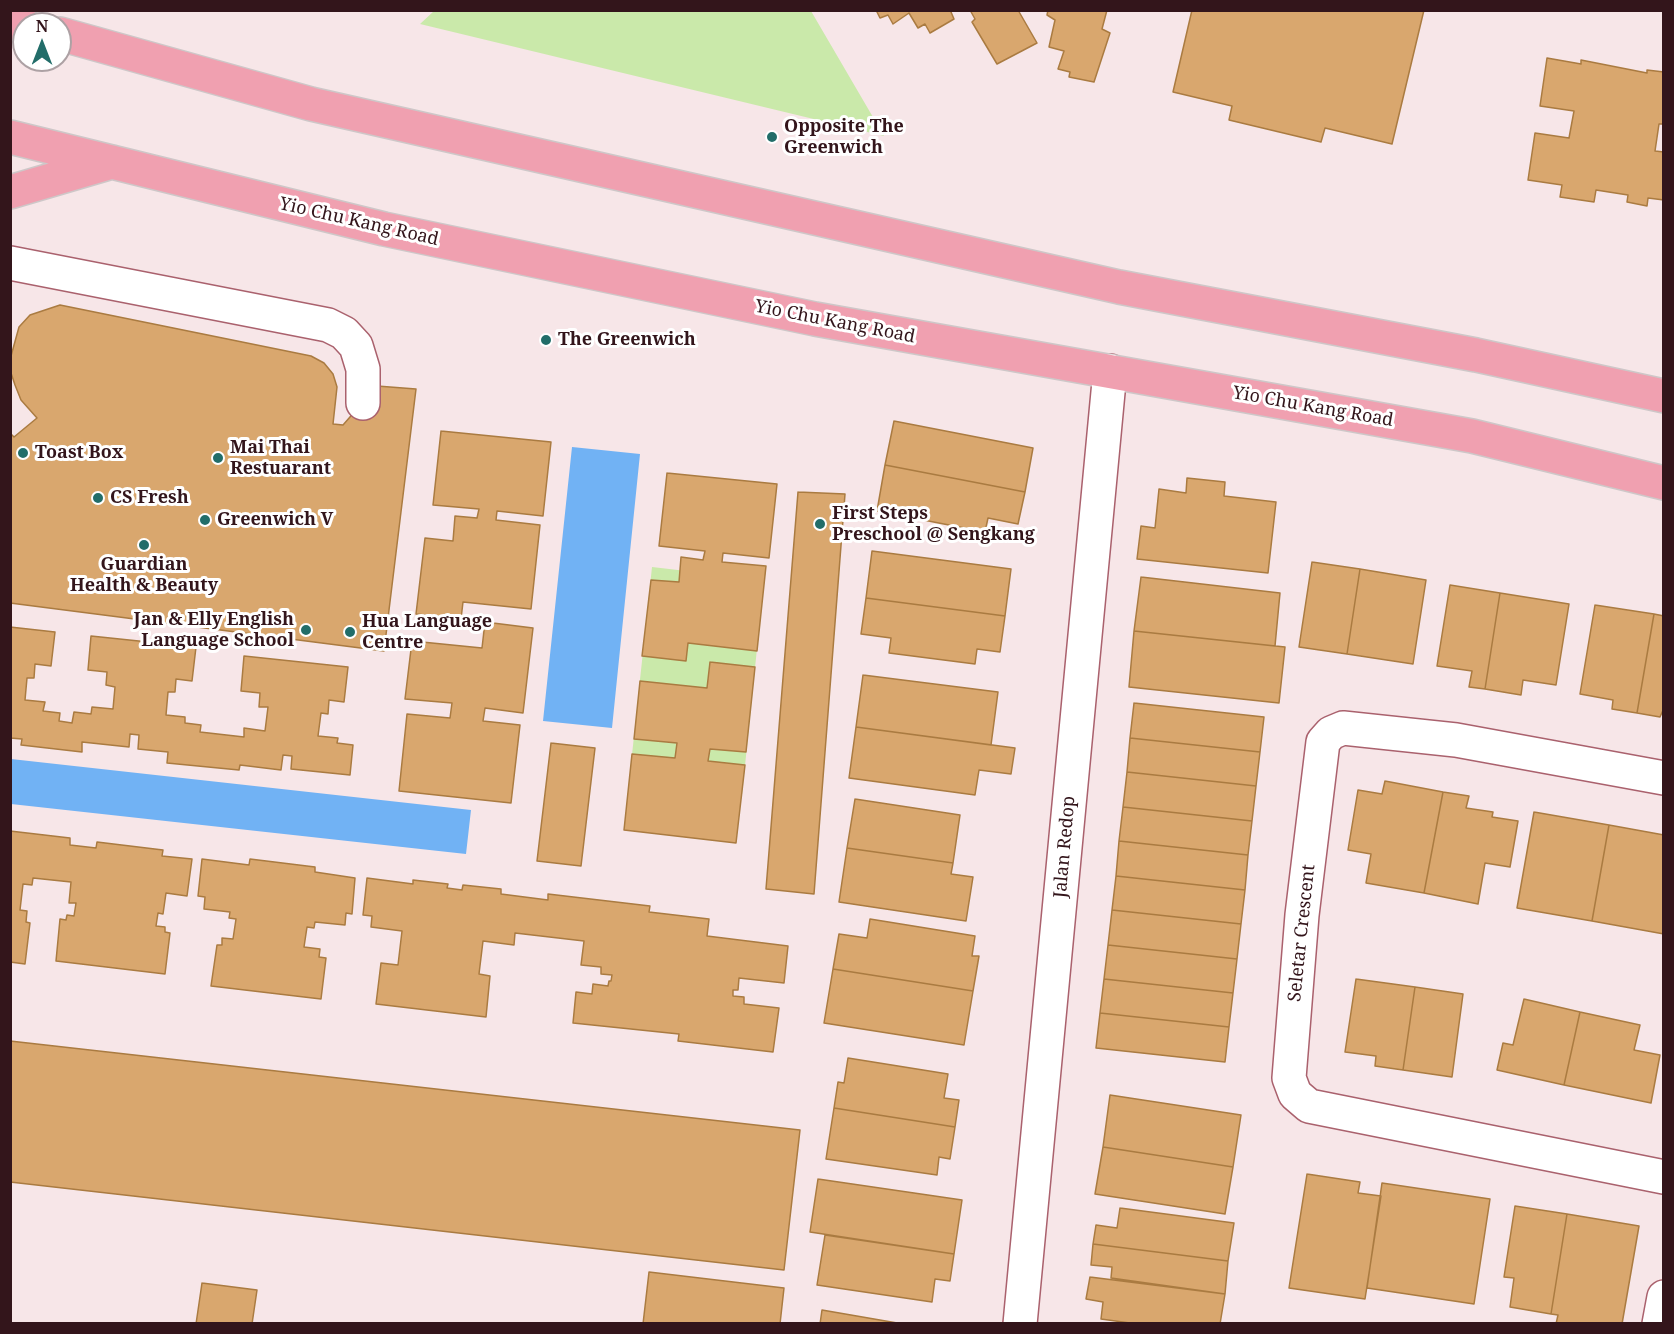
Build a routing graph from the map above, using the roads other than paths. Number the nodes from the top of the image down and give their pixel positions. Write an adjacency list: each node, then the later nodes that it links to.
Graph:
1 (48, 10): 2 (main road)
2 (74, 38): 8 (main road)
3 (10, 137): 4 (main road, Yio Chu Kang Road)
4 (113, 161): 5 (main road); 7 (main road, Yio Chu Kang Road)
5 (10, 192)
6 (10, 263): 9 (street)
7 (1110, 371): 10 (main road, Yio Chu Kang Road); 14 (street, Jalan Redop)
8 (1664, 396)
9 (363, 403)
10 (1664, 483)
11 (1664, 778): 12 (street, Seletar Crescent)
12 (1664, 1177)
13 (1664, 1297): 15 (street)
14 (1020, 1323)
15 (1659, 1323)

